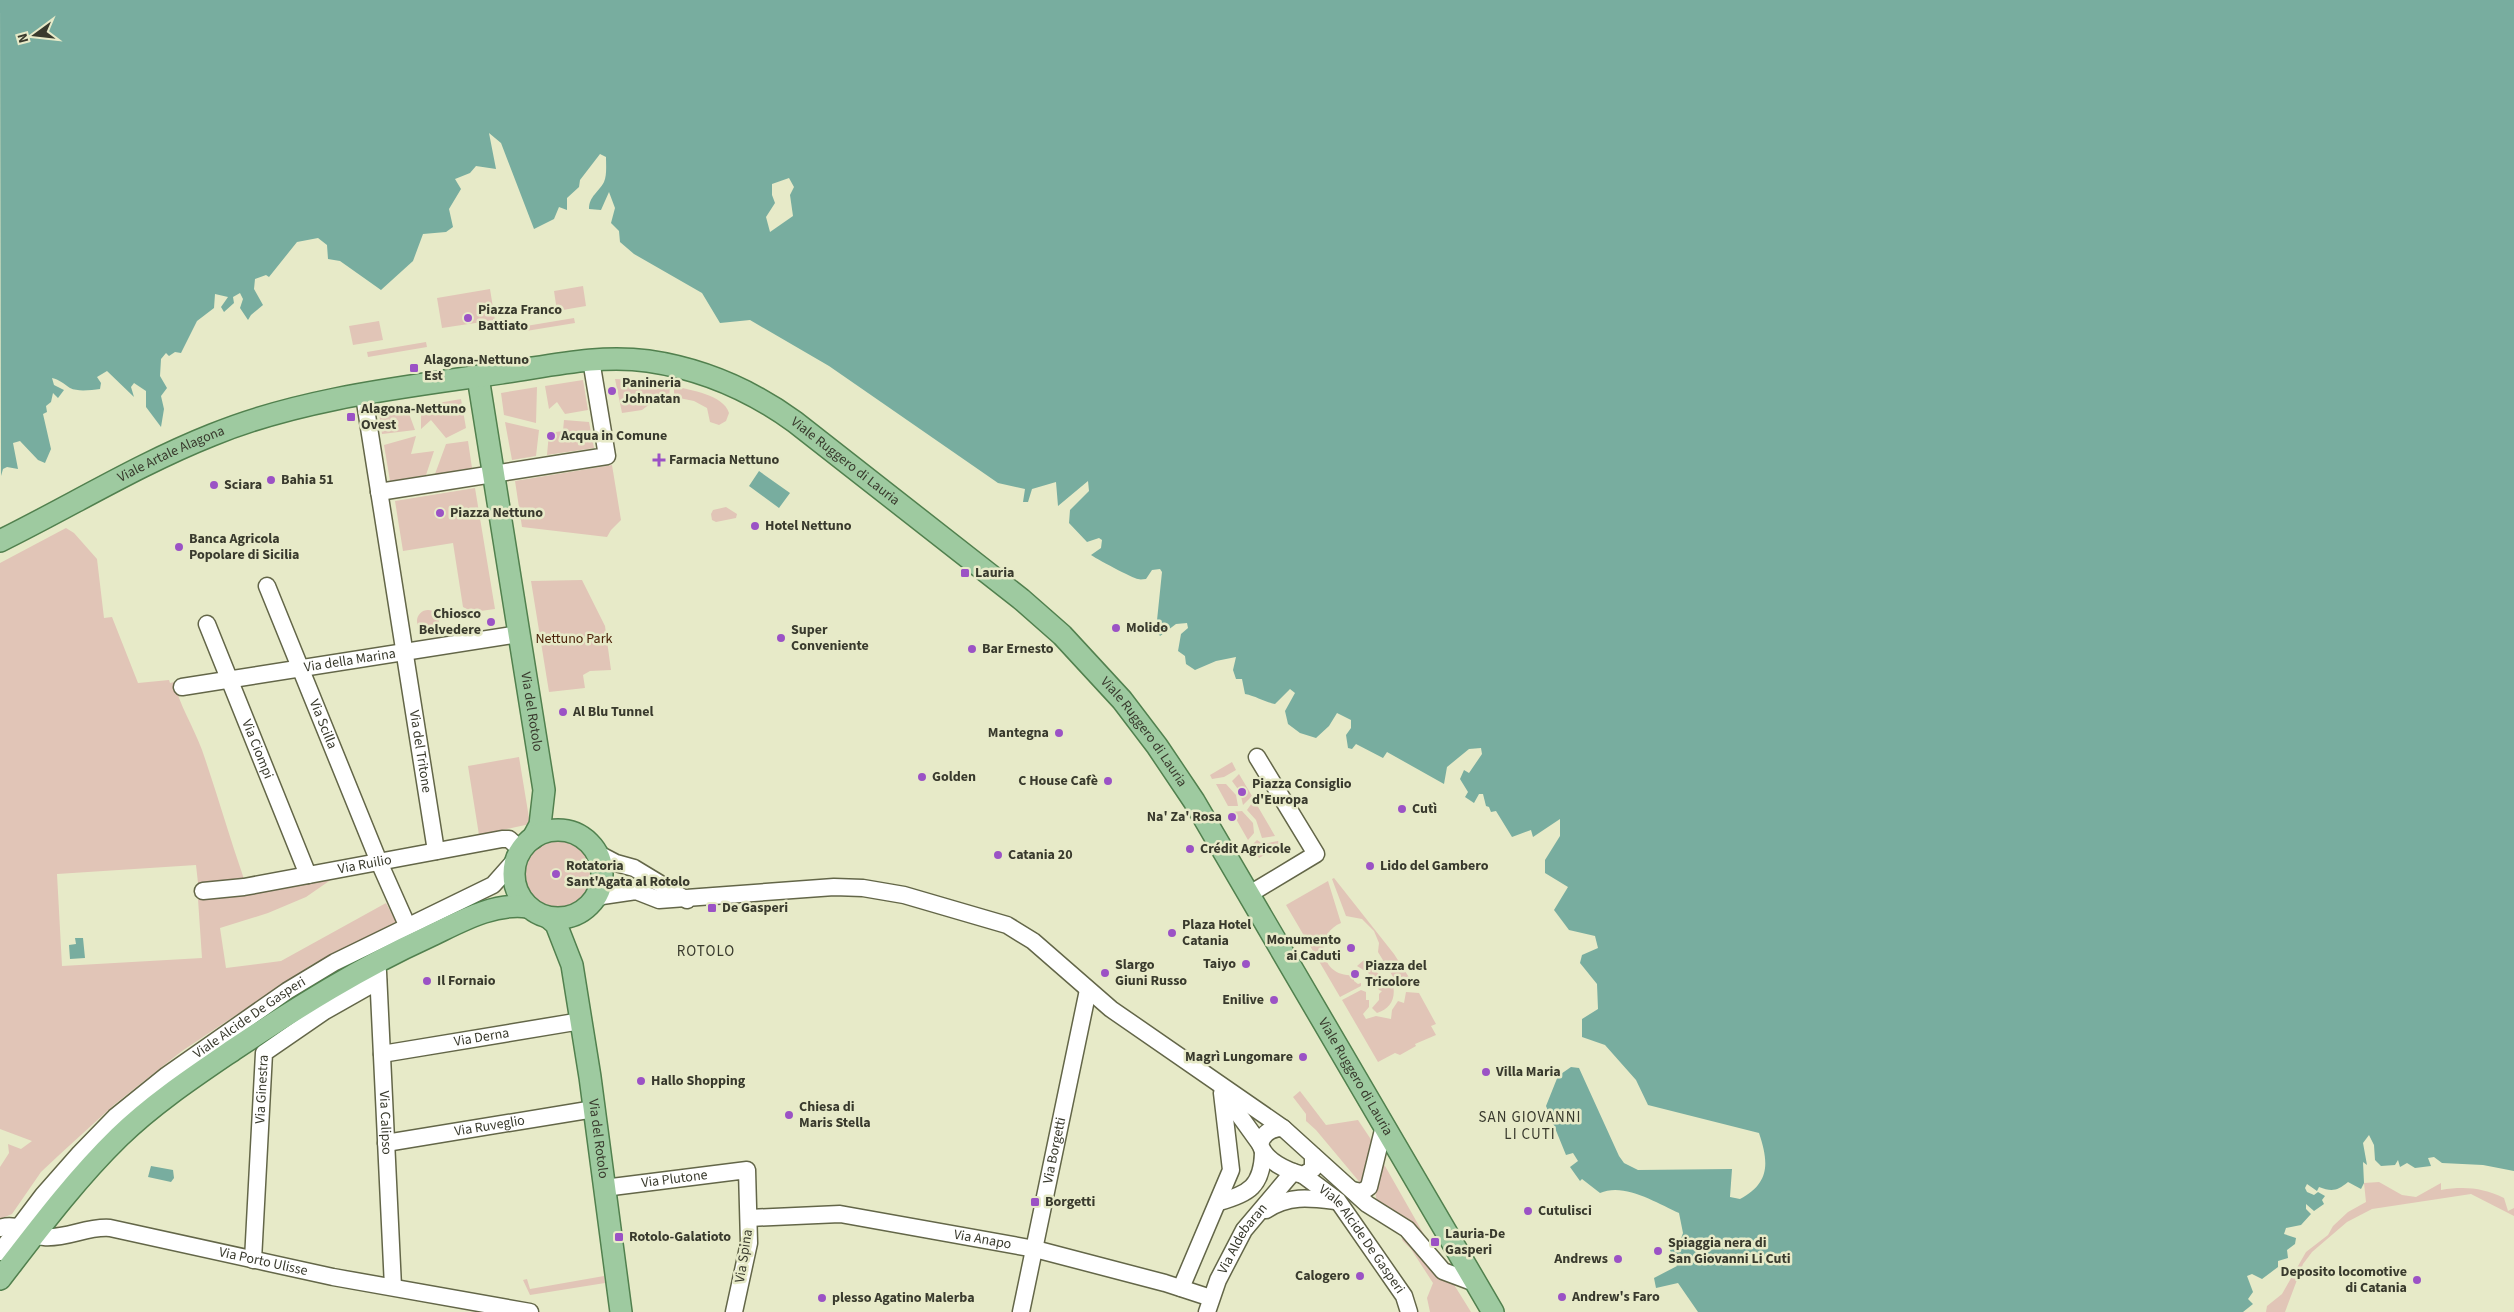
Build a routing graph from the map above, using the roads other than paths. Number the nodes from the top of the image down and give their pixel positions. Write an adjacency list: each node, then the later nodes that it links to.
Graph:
1 (596, 360): 2 (main road, Viale Ruggero di Lauria); 4 (street); 23 (main road, Viale Ruggero di Lauria)
2 (478, 376): 3 (main road, Viale Artale Alagona); 4 (main road, Via del Rotolo)
3 (360, 396): 5 (street, Via del Tritone); 6 (main road, Viale Artale Alagona)
4 (493, 474): 5 (street); 9 (main road, Via del Rotolo)
5 (379, 492): 10 (street, Via del Tritone)
6 (0, 541)
7 (268, 586): 11 (street, Via Scilla)
8 (207, 624): 12 (street, Via Ciompi)
9 (519, 634): 10 (street, Via della Marina); 15 (main road, Via del Rotolo)
10 (404, 652): 11 (street, Via della Marina); 18 (street, Via del Tritone)
11 (300, 669): 12 (street, Via della Marina); 20 (street, Via Scilla)
12 (229, 680): 13 (street, Via della Marina); 21 (street, Via Ciompi)
13 (182, 687)
14 (1258, 757): 23 (street)
15 (544, 790): 16 (main road); 17 (main road)
16 (569, 831): 17 (main road); 19 (main road)
17 (524, 849): 18 (street, Via Ruilio); 26 (main road); 28 (street, Viale Alcide De Gasperi)
18 (436, 851): 20 (street, Via Ruilio)
19 (595, 852): 24 (street); 25 (main road)
20 (379, 862): 21 (street, Via Ruilio); 28 (street, Via Scilla)
21 (308, 875): 22 (street, Via Ruilio)
22 (203, 892)
23 (1248, 895): 40 (main road, Viale Ruggero di Lauria)
24 (687, 900): 25 (street); 32 (street)
25 (587, 906): 27 (main road); 30 (main road)
26 (528, 907): 27 (main road); 29 (main road, Viale Alcide De Gasperi)
27 (549, 918): 30 (main road)
28 (407, 925): 54 (street, Viale Alcide De Gasperi)
29 (377, 960): 31 (street, Via Calipso); 34 (main road, Viale Alcide De Gasperi)
30 (572, 964): 33 (main road, Via del Rotolo)
31 (378, 982): 35 (street, Via Ginestra); 36 (street, Via Calipso)
32 (1088, 990): 37 (street); 55 (street, Via Borgetti)
33 (581, 1021): 36 (street, Via Derna); 39 (main road, Via del Rotolo)
34 (268, 1027): 35 (street); 54 (main road, Viale Alcide De Gasperi)
35 (296, 1029): 57 (street, Via Ginestra)
36 (382, 1054): 42 (street, Via Calipso)
37 (1208, 1075): 38 (street, Viale Alcide De Gasperi); 41 (street)
38 (1222, 1093): 43 (street, Viale Alcide De Gasperi); 49 (street)
39 (594, 1109): 42 (street, Via Ruveglio); 47 (main road, Via del Rotolo)
40 (1384, 1126): 48 (street); 59 (main road, Viale Ruggero di Lauria)
41 (1283, 1128): 43 (street); 44 (street)
42 (386, 1143): 60 (street, Via Calipso)
43 (1261, 1148): 46 (street, Viale Alcide De Gasperi); 49 (street)
44 (1313, 1155): 46 (street, Via Aldebaran); 48 (street)
45 (747, 1170): 47 (street, Via Plutone); 51 (street, Via Spina)
46 (1298, 1174): 50 (street, Viale Alcide De Gasperi); 53 (street, Via Aldebaran)
47 (604, 1188): 65 (main road, Via del Rotolo)
48 (1352, 1190): 59 (street)
49 (1219, 1202): 61 (street)
50 (1338, 1202): 53 (street); 62 (street, Viale Alcide De Gasperi)
51 (749, 1218): 55 (street, Via Anapo); 66 (street, Via Spina)
52 (0, 1228): 54 (street, Via Porto Ulisse)
53 (1244, 1230): 63 (street, Via Aldebaran)
54 (27, 1231): 56 (street); 57 (street, Via Porto Ulisse); 58 (main road)
55 (1035, 1249): 61 (street, Via Anapo); 67 (street, Via Borgetti)
56 (0, 1252)
57 (253, 1260): 60 (street, Via Porto Ulisse)
58 (0, 1279)
59 (1475, 1283): 70 (main road, Viale Ruggero di Lauria)
60 (393, 1287): 64 (street, Via Porto Ulisse)
61 (1181, 1288): 63 (street, Via Anapo)
62 (1404, 1296): 68 (street, Viale Alcide De Gasperi); 69 (street)
63 (1209, 1305)
64 (530, 1312)
65 (621, 1312)
66 (734, 1312)
67 (1021, 1312)
68 (1409, 1312)
69 (1416, 1312)
70 (1493, 1312)

